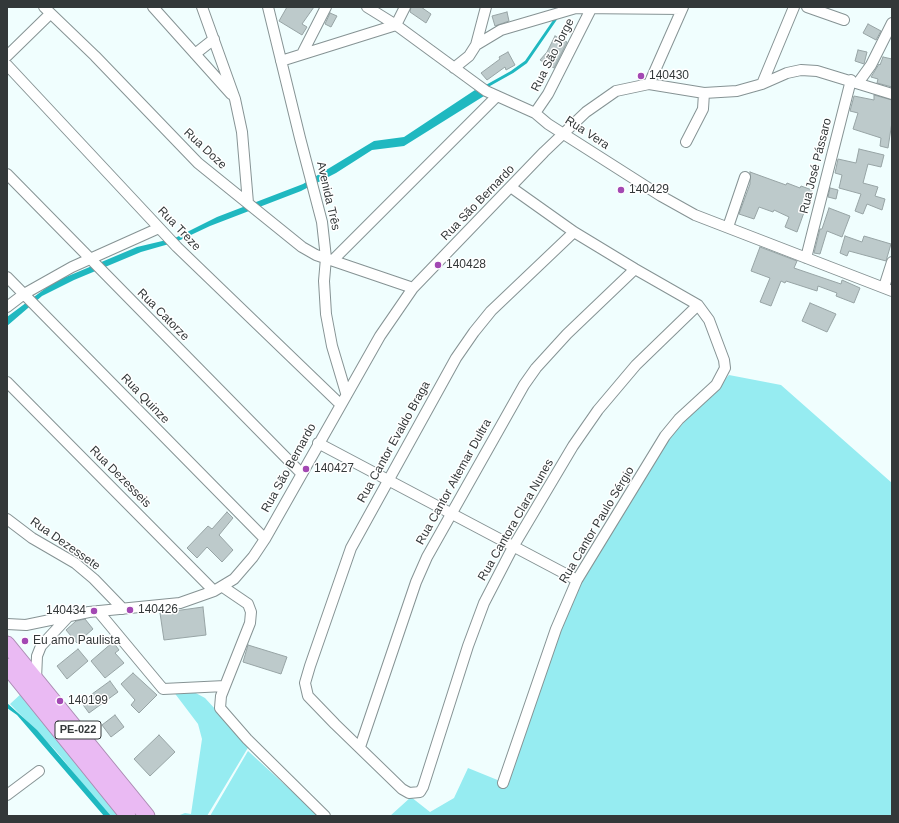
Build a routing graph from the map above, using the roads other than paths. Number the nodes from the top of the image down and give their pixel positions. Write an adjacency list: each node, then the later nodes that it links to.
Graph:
1 (153, 7): 18 (street)
2 (202, 7): 16 (street)
3 (268, 7): 21 (street, Avenida Três)
4 (326, 7): 19 (street)
5 (367, 7): 15 (street, Rua Vera)
6 (405, 7): 15 (street)
7 (486, 7): 17 (street)
8 (592, 7): 11 (street); 17 (street); 31 (street, Rua São Jorge)
9 (794, 7): 26 (street)
10 (807, 7): 13 (street)
11 (682, 8): 25 (street)
12 (47, 10): 20 (street); 37 (street, Rua Doze)
13 (844, 20)
14 (892, 23): 24 (street, Rua José Pássaro)
15 (396, 25): 19 (street); 23 (street, Rua Vera)
16 (214, 40): 18 (street); 30 (street)
17 (476, 45): 23 (street)
18 (195, 54): 30 (street)
19 (302, 54): 21 (street)
20 (7, 56)
21 (281, 61): 42 (street, Avenida Três)
22 (7, 65): 39 (street, Rua Treze)
23 (454, 68): 29 (street, Rua Vera)
24 (855, 82): 26 (street, Rua São Bernardo); 28 (street, Rua São Bernardo); 41 (street, Rua José Pássaro)
25 (649, 84): 27 (street, Rua São Bernardo); 32 (street, Rua São Bernardo)
26 (762, 84): 27 (street, Rua São Bernardo)
27 (704, 93): 33 (street)
28 (892, 94)
29 (497, 96): 31 (street, Rua Vera); 42 (street)
30 (235, 99): 37 (street)
31 (535, 113): 32 (street, Rua Vera)
32 (565, 134): 36 (street, Rua São Bernardo); 38 (street, Rua Vera)
33 (686, 142)
34 (7, 174): 43 (street, Rua Catorze)
35 (746, 178): 38 (street)
36 (512, 188): 40 (street); 47 (street, Rua São Bernardo)
37 (248, 203): 42 (street, Rua Doze)
38 (728, 227): 41 (street, Rua Vera)
39 (159, 228): 43 (street); 54 (street, Rua Treze)
40 (574, 232): 45 (street); 57 (street, Rua Cantor Evaldo Braga)
41 (806, 258): 48 (street, Rua Vera)
42 (329, 259): 47 (street, Rua Doze); 53 (street, Avenida Três)
43 (92, 262): 49 (street); 56 (street, Rua Catorze)
44 (892, 262): 48 (street)
45 (635, 270): 50 (street); 58 (street, Rua Cantor Altemar Dultra)
46 (7, 277): 49 (street, Rua Quinze)
47 (413, 288): 53 (street, Rua São Bernardo)
48 (888, 289)
49 (26, 296): 51 (street); 60 (street, Rua Quinze)
50 (698, 305): 61 (street, Rua Cantora Clara Nunes); 62 (street, Rua Cantor Paulo Sérgio)
51 (7, 307)
52 (7, 382): 63 (street, Rua Dezesseis)
53 (346, 393): 54 (street, Rua São Bernardo)
54 (340, 404): 55 (street, Rua São Bernardo)
55 (318, 444): 56 (street, Rua São Bernardo); 57 (street)
56 (302, 474): 60 (street, Rua São Bernardo)
57 (387, 480): 58 (street); 72 (street, Rua Cantor Evaldo Braga)
58 (451, 514): 61 (street); 72 (street, Rua Cantor Altemar Dultra)
59 (7, 518): 64 (street, Rua Dezessete)
60 (265, 540): 63 (street, Rua São Bernardo)
61 (514, 547): 62 (street); 72 (street, Rua Cantora Clara Nunes)
62 (577, 580): 74 (street, Rua Cantor Paulo Sérgio)
63 (218, 589): 64 (street, Rua São Bernardo); 71 (street, Rua Dezesseis)
64 (124, 609): 65 (street, Rua São Bernardo)
65 (98, 611): 66 (street, Rua São Bernardo); 71 (street)
66 (67, 618): 67 (street, Rua São Bernardo); 70 (street)
67 (7, 624)
68 (7, 644): 70 (highway, PE-022)
69 (7, 666): 76 (highway, PE-022)
70 (36, 679): 77 (highway, PE-022)
71 (225, 686): 78 (street, Rua Dezesseis)
72 (360, 747)
73 (39, 771): 75 (street)
74 (503, 783)
75 (7, 795)
76 (128, 816)
77 (147, 816)
78 (325, 816)

